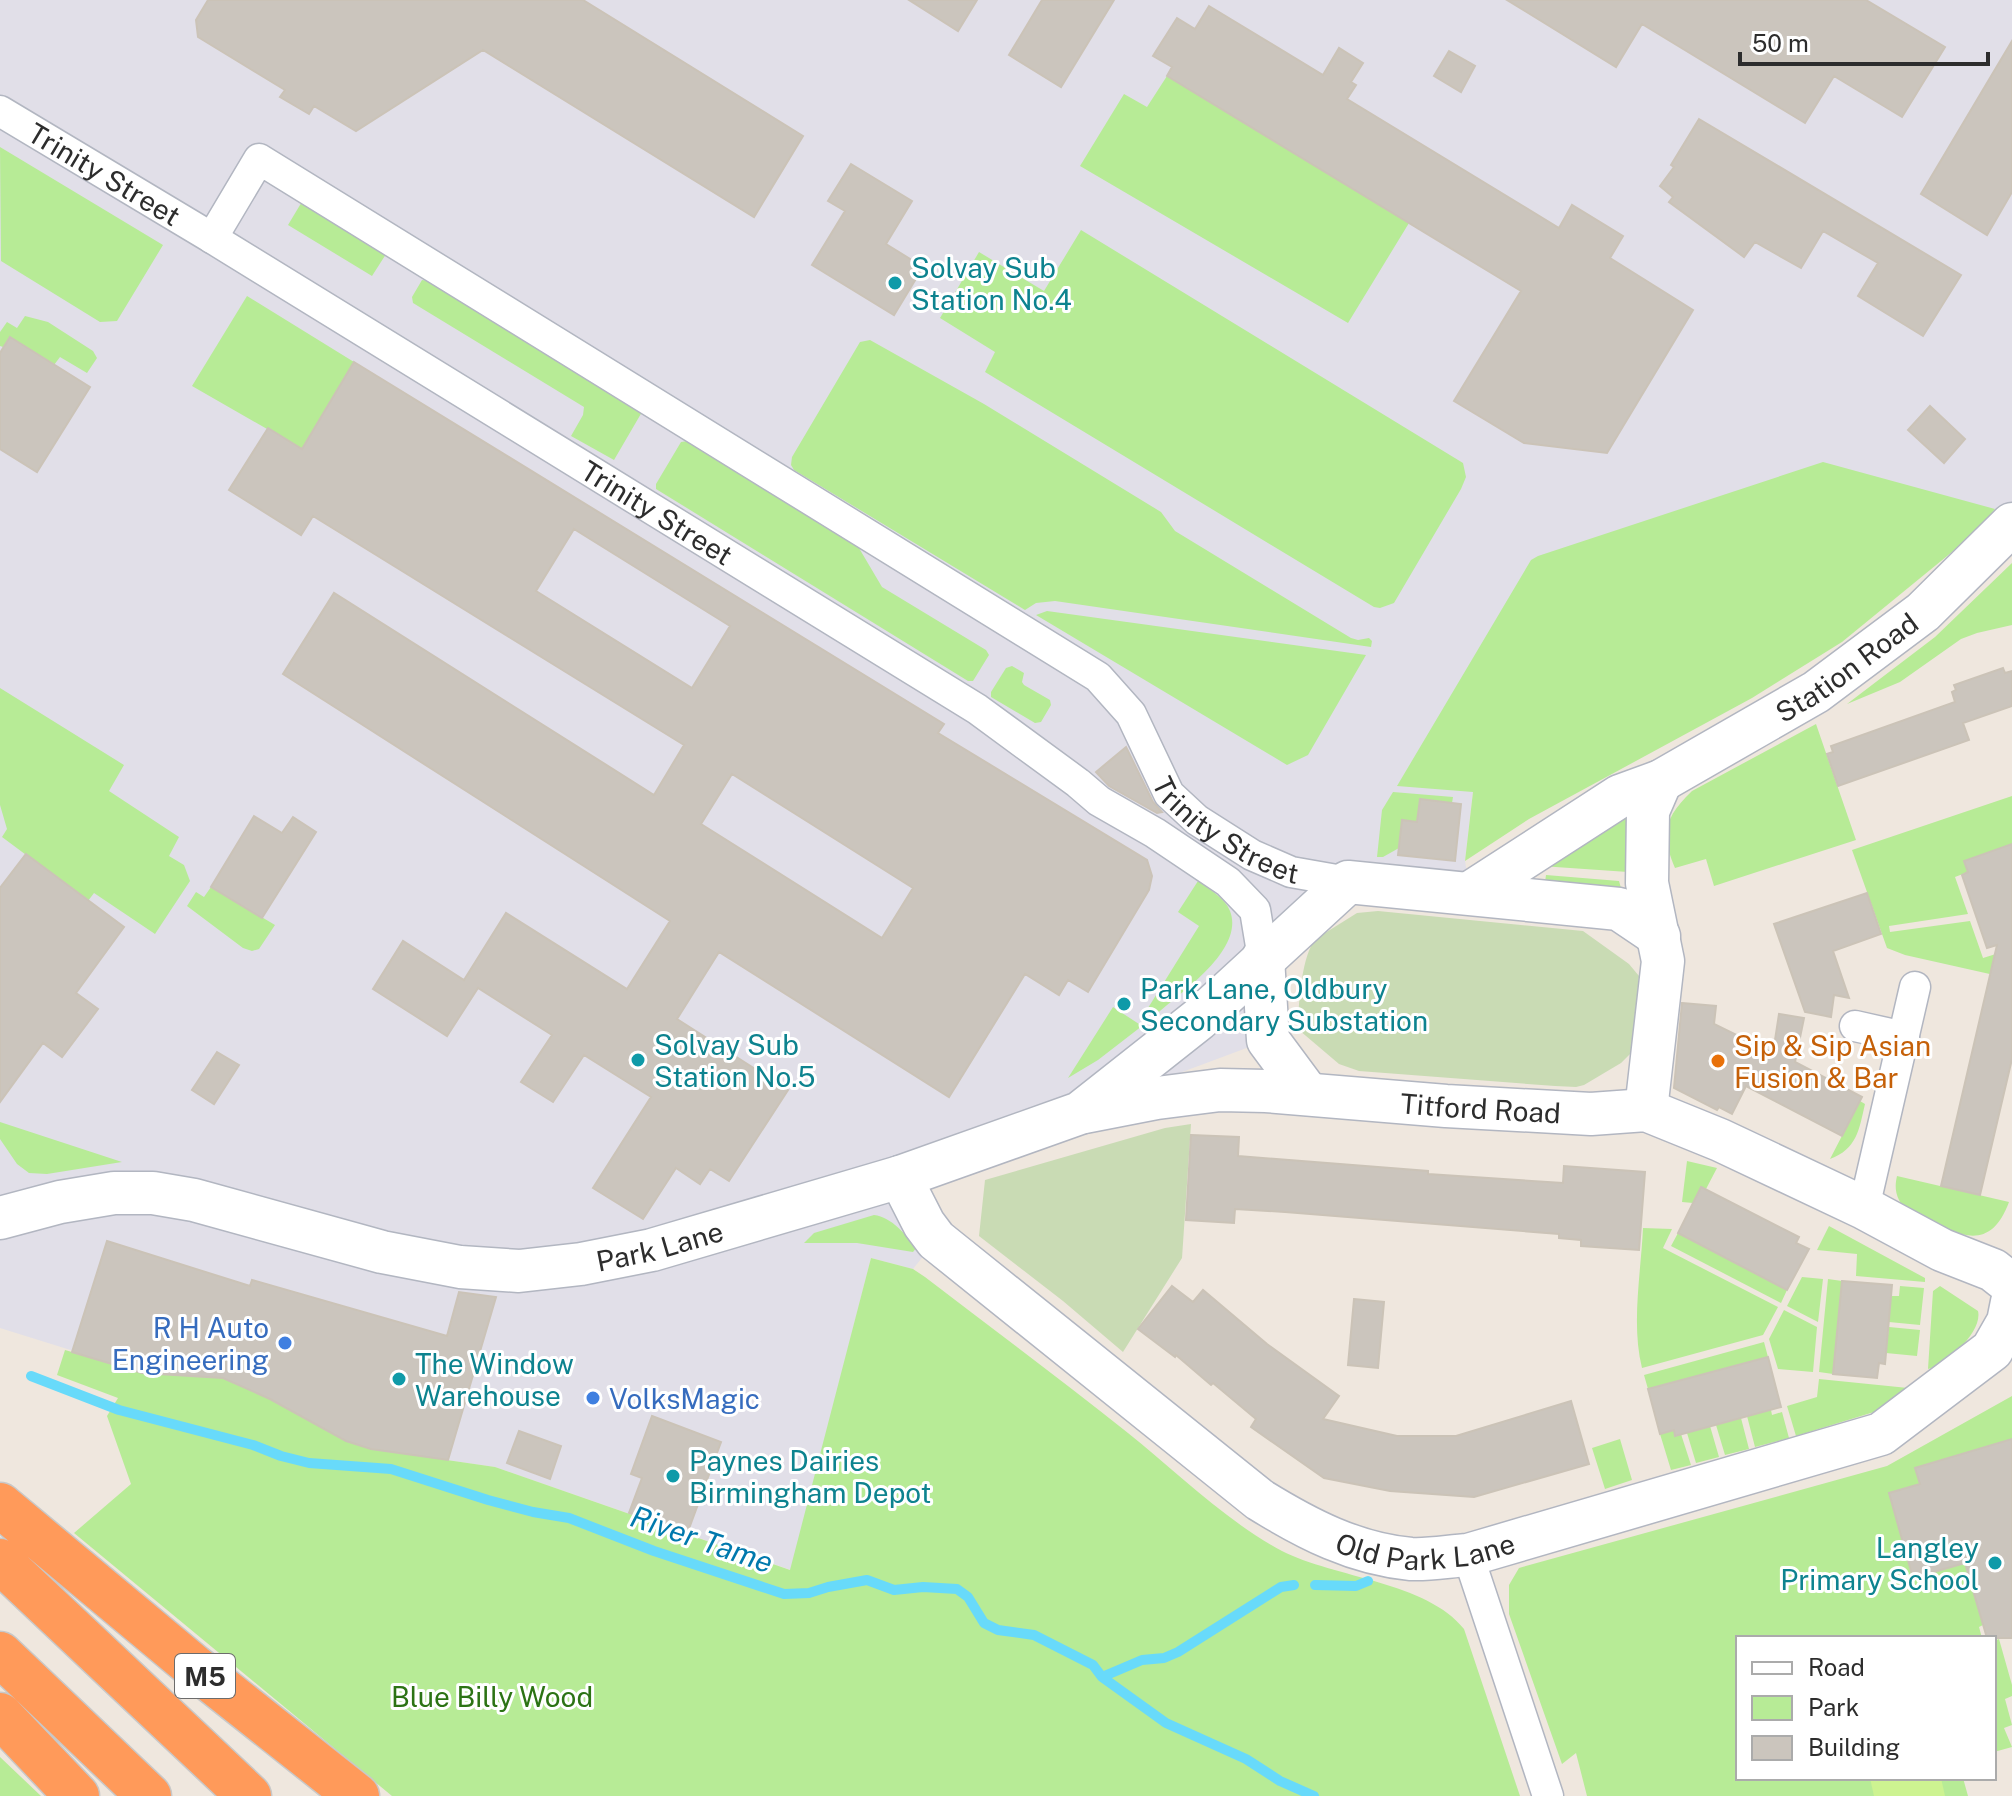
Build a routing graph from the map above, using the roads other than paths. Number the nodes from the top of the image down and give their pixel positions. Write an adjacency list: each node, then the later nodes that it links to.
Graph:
1 (0, 111): 2 (street, Trinity Street)
2 (212, 238): 5 (street, Trinity Street); 8 (street, Trinity Street)
3 (2012, 524): 4 (main road, Station Road)
4 (1661, 781): 6 (main road, Station Road); 7 (main road)
5 (1348, 882): 6 (main road, Trinity Street); 8 (main road, Trinity Street)
6 (1470, 893): 7 (main road, Trinity Street)
7 (1659, 936): 13 (main road)
8 (1263, 958): 12 (main road, Trinity Street); 14 (main road, Park Lane)
9 (1915, 987): 11 (street)
10 (1855, 1026): 11 (street)
11 (1904, 1037): 16 (street)
12 (1308, 1094): 13 (main road, Titford Road); 14 (main road, Titford Road)
13 (1646, 1110): 16 (main road, Titford Road)
14 (1080, 1113): 15 (main road, Park Lane)
15 (900, 1177): 17 (main road, Park Lane); 21 (main road, Old Park Lane)
16 (1864, 1208): 18 (main road, Titford Road)
17 (1, 1214)
18 (2012, 1285)
19 (2012, 1302): 21 (main road, Old Park Lane)
20 (0, 1505): 29 (highway, M5)
21 (1468, 1555): 25 (street)
22 (12, 1572): 28 (highway, M5)
23 (0, 1654): 27 (highway)
24 (0, 1715): 26 (highway)
25 (1546, 1789)
26 (77, 1796)
27 (149, 1796)
28 (249, 1796)
29 (357, 1796)

